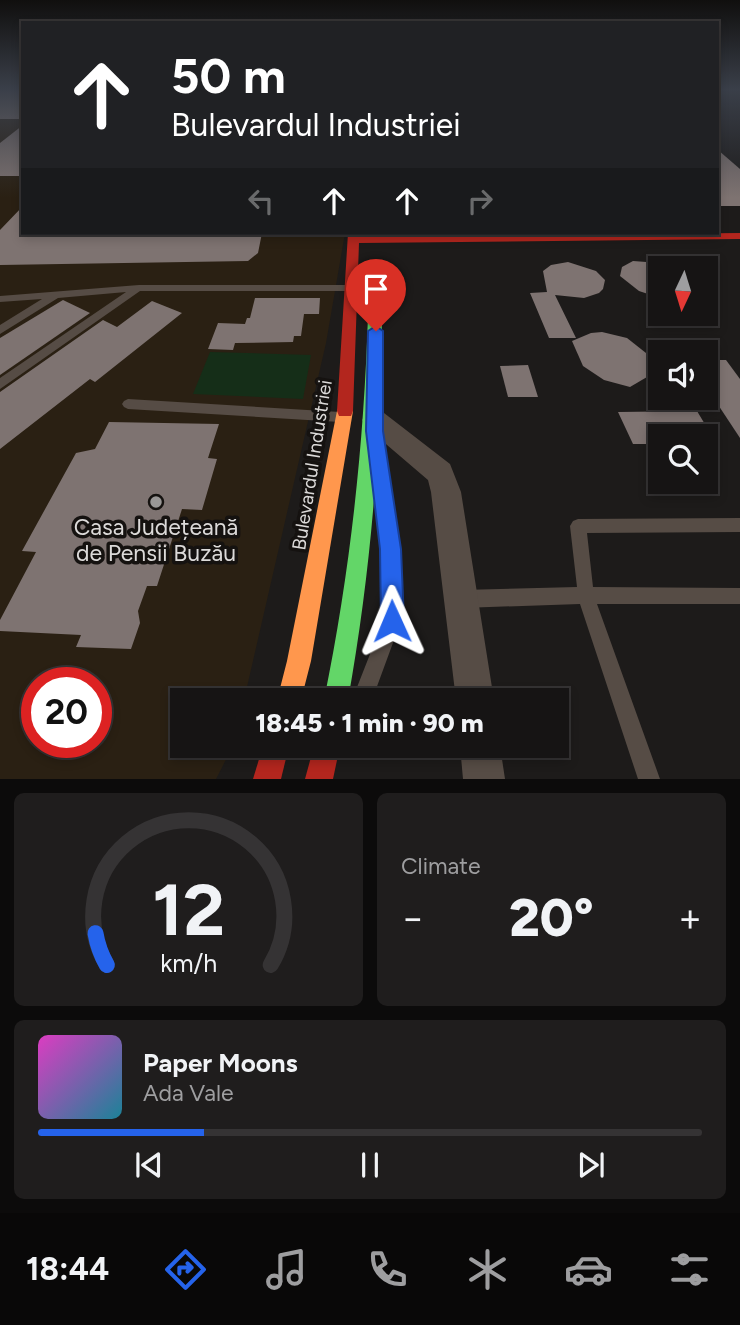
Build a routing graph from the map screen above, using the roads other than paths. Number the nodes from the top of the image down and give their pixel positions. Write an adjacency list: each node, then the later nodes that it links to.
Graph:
1 (740, 236): 3 (main road)
2 (354, 237): 3 (main road); 5 (main road, Bulevardul Industriei)
3 (374, 242)
4 (139, 288): 5 (lane); 7 (lane); 10 (lane)
5 (352, 288): 12 (main road, Bulevardul Industriei)
6 (375, 292): 13 (main road)
7 (54, 296): 8 (lane); 9 (lane)
8 (0, 299)
9 (0, 330)
10 (0, 384)
11 (128, 404): 12 (lane)
12 (344, 417): 18 (main road, Bulevardul Industriei)
13 (374, 426): 17 (street); 19 (main road); 20 (lane)
14 (740, 525): 15 (lane)
15 (586, 595): 16 (lane); 17 (lane); 30 (lane)
16 (740, 596)
17 (462, 599): 21 (street)
18 (292, 688)
19 (338, 688)
20 (367, 688)
21 (473, 688)
22 (273, 758): 26 (main road)
23 (324, 758): 27 (main road)
24 (341, 758): 28 (lane)
25 (481, 758): 29 (street)
26 (267, 779)
27 (319, 779)
28 (333, 779)
29 (484, 779)
30 (649, 779)

